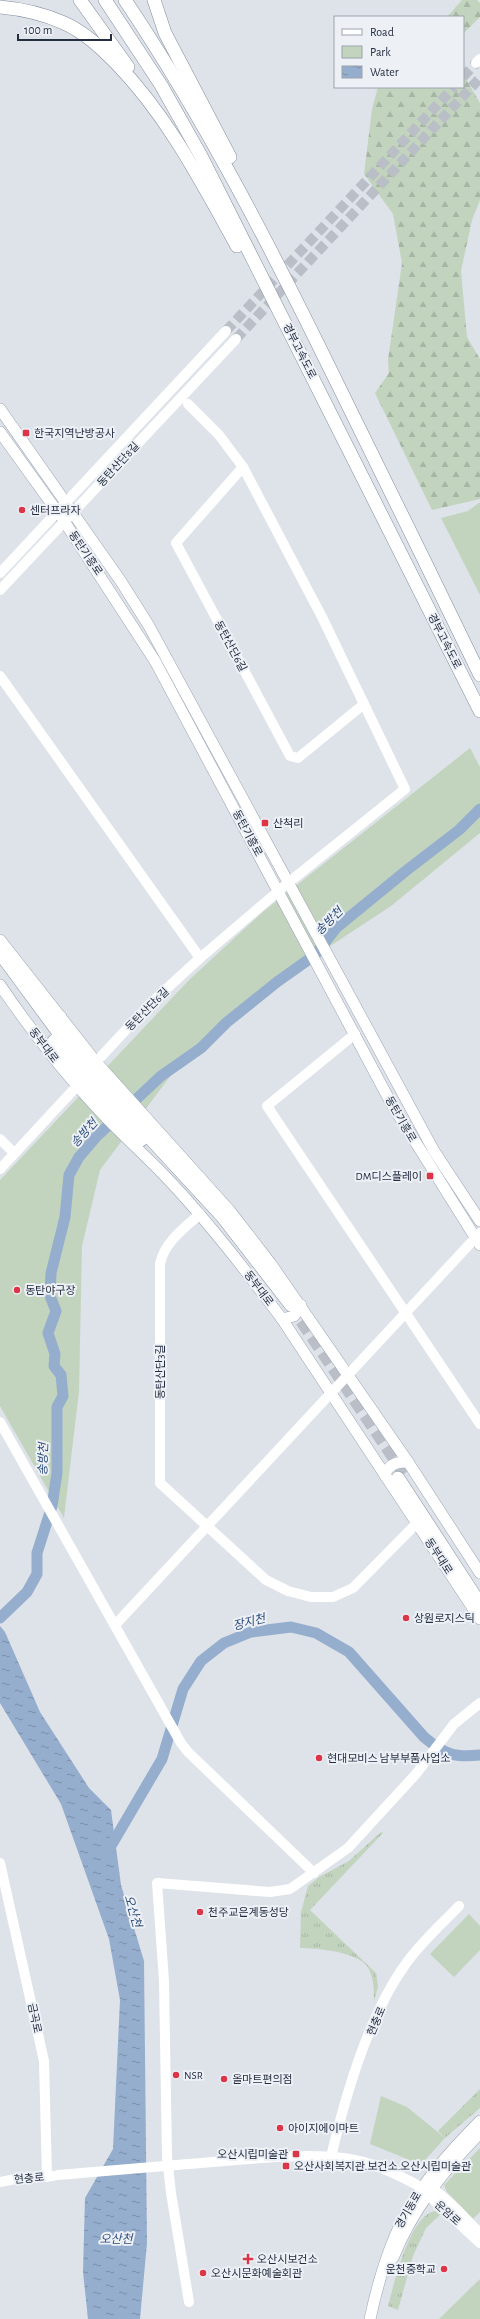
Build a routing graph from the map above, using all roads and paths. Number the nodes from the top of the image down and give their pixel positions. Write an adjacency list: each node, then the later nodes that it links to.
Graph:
1 (80, 0): 6 (highway)
2 (105, 0): 10 (highway, 경부고속도로)
3 (125, 0): 7 (highway, 경부고속도로)
4 (154, 0): 7 (highway)
5 (0, 7): 6 (highway)
6 (165, 121): 10 (highway)
7 (286, 278): 22 (highway, 경부고속도로)
8 (226, 331): 16 (street, 동탄산단8길)
9 (236, 339): 18 (street, 동탄산단8길)
10 (313, 376): 25 (highway, 경부고속도로)
11 (188, 404): 15 (street, 동탄산단6길)
12 (0, 409): 16 (main road, 동탄기흥로)
13 (0, 432): 14 (main road, 동탄기흥로)
14 (5, 444): 17 (main road, 동탄기흥로)
15 (243, 467): 24 (street, 동탄산단6길); 24 (street, 동탄산단6길)
16 (66, 503): 17 (street, 동탄산단8길); 18 (main road, 동탄기흥로)
17 (58, 512): 19 (main road, 동탄기흥로); 20 (street, 동탄산단8길)
18 (72, 513): 19 (street, 동탄산단8길); 26 (main road, 동탄기흥로)
19 (64, 521): 21 (street, 동탄산단8길); 27 (main road, 동탄기흥로)
20 (0, 573)
21 (0, 590)
22 (480, 675)
23 (0, 676): 30 (street)
24 (364, 704): 26 (street, 동탄산단6길)
25 (480, 710)
26 (288, 883): 27 (street, 동탄산단6길); 45 (main road, 동탄기흥로)
27 (279, 891): 30 (street, 동탄산단6길); 34 (main road, 동탄기흥로)
28 (0, 940): 33 (main road, 동부대로)
29 (0, 953): 35 (highway, 동부대로)
30 (200, 958): 37 (street, 동탄산단6길)
31 (0, 966): 39 (highway, 동부대로)
32 (0, 985): 36 (main road, 동부대로)
33 (60, 1017): 35 (highway); 37 (main road, 동부대로)
34 (355, 1034): 46 (main road, 동탄기흥로); 48 (street)
35 (64, 1040): 39 (highway, 동부대로)
36 (54, 1059): 38 (main road, 동부대로); 39 (highway)
37 (96, 1062): 39 (main road, 동부대로)
38 (77, 1086): 39 (main road, 동부대로); 42 (street)
39 (107, 1099): 40 (highway, 동부대로); 40 (main road, 동부대로)
40 (126, 1118): 44 (main road, 동부대로); 47 (highway, 동부대로)
41 (0, 1139): 42 (street)
42 (14, 1153): 43 (street)
43 (0, 1169)
44 (200, 1214): 47 (main road, 동부대로); 55 (street, 동탄산단3길)
45 (480, 1221)
46 (479, 1238): 48 (street)
47 (290, 1310): 49 (main road, 동부대로); 50 (main road, 동부대로)
48 (406, 1313): 49 (street); 52 (street)
49 (348, 1375): 50 (street); 53 (main road, 동부대로)
50 (331, 1393): 53 (main road, 동부대로); 55 (street)
51 (0, 1422): 60 (street)
52 (480, 1424)
53 (399, 1473): 54 (main road, 동부대로); 56 (main road, 동부대로); 57 (highway, 동부대로); 58 (highway, 동부대로)
54 (417, 1523): 55 (street, 동탄산단3길); 59 (main road, 동부대로)
55 (206, 1526): 60 (street)
56 (480, 1572)
57 (480, 1588)
58 (480, 1604)
59 (480, 1619)
60 (114, 1625): 63 (street)
61 (480, 1703): 63 (street)
62 (0, 1863): 68 (street, 금곡로)
63 (314, 1873): 73 (street)
64 (458, 1906): 67 (street, 현충로)
65 (480, 2121): 70 (main road, 경기동로)
66 (480, 2133): 70 (main road, 경기동로)
67 (331, 2157): 68 (street, 현충로, bridge); 70 (street, 현충로)
68 (47, 2177): 69 (street, 현충로)
69 (0, 2182)
70 (427, 2190): 71 (street, 운암로); 72 (street, 운암로); 74 (main road, 경기동로); 75 (main road, 경기동로)
71 (480, 2234)
72 (480, 2243)
73 (189, 2302)
74 (370, 2319)
75 (378, 2319)

